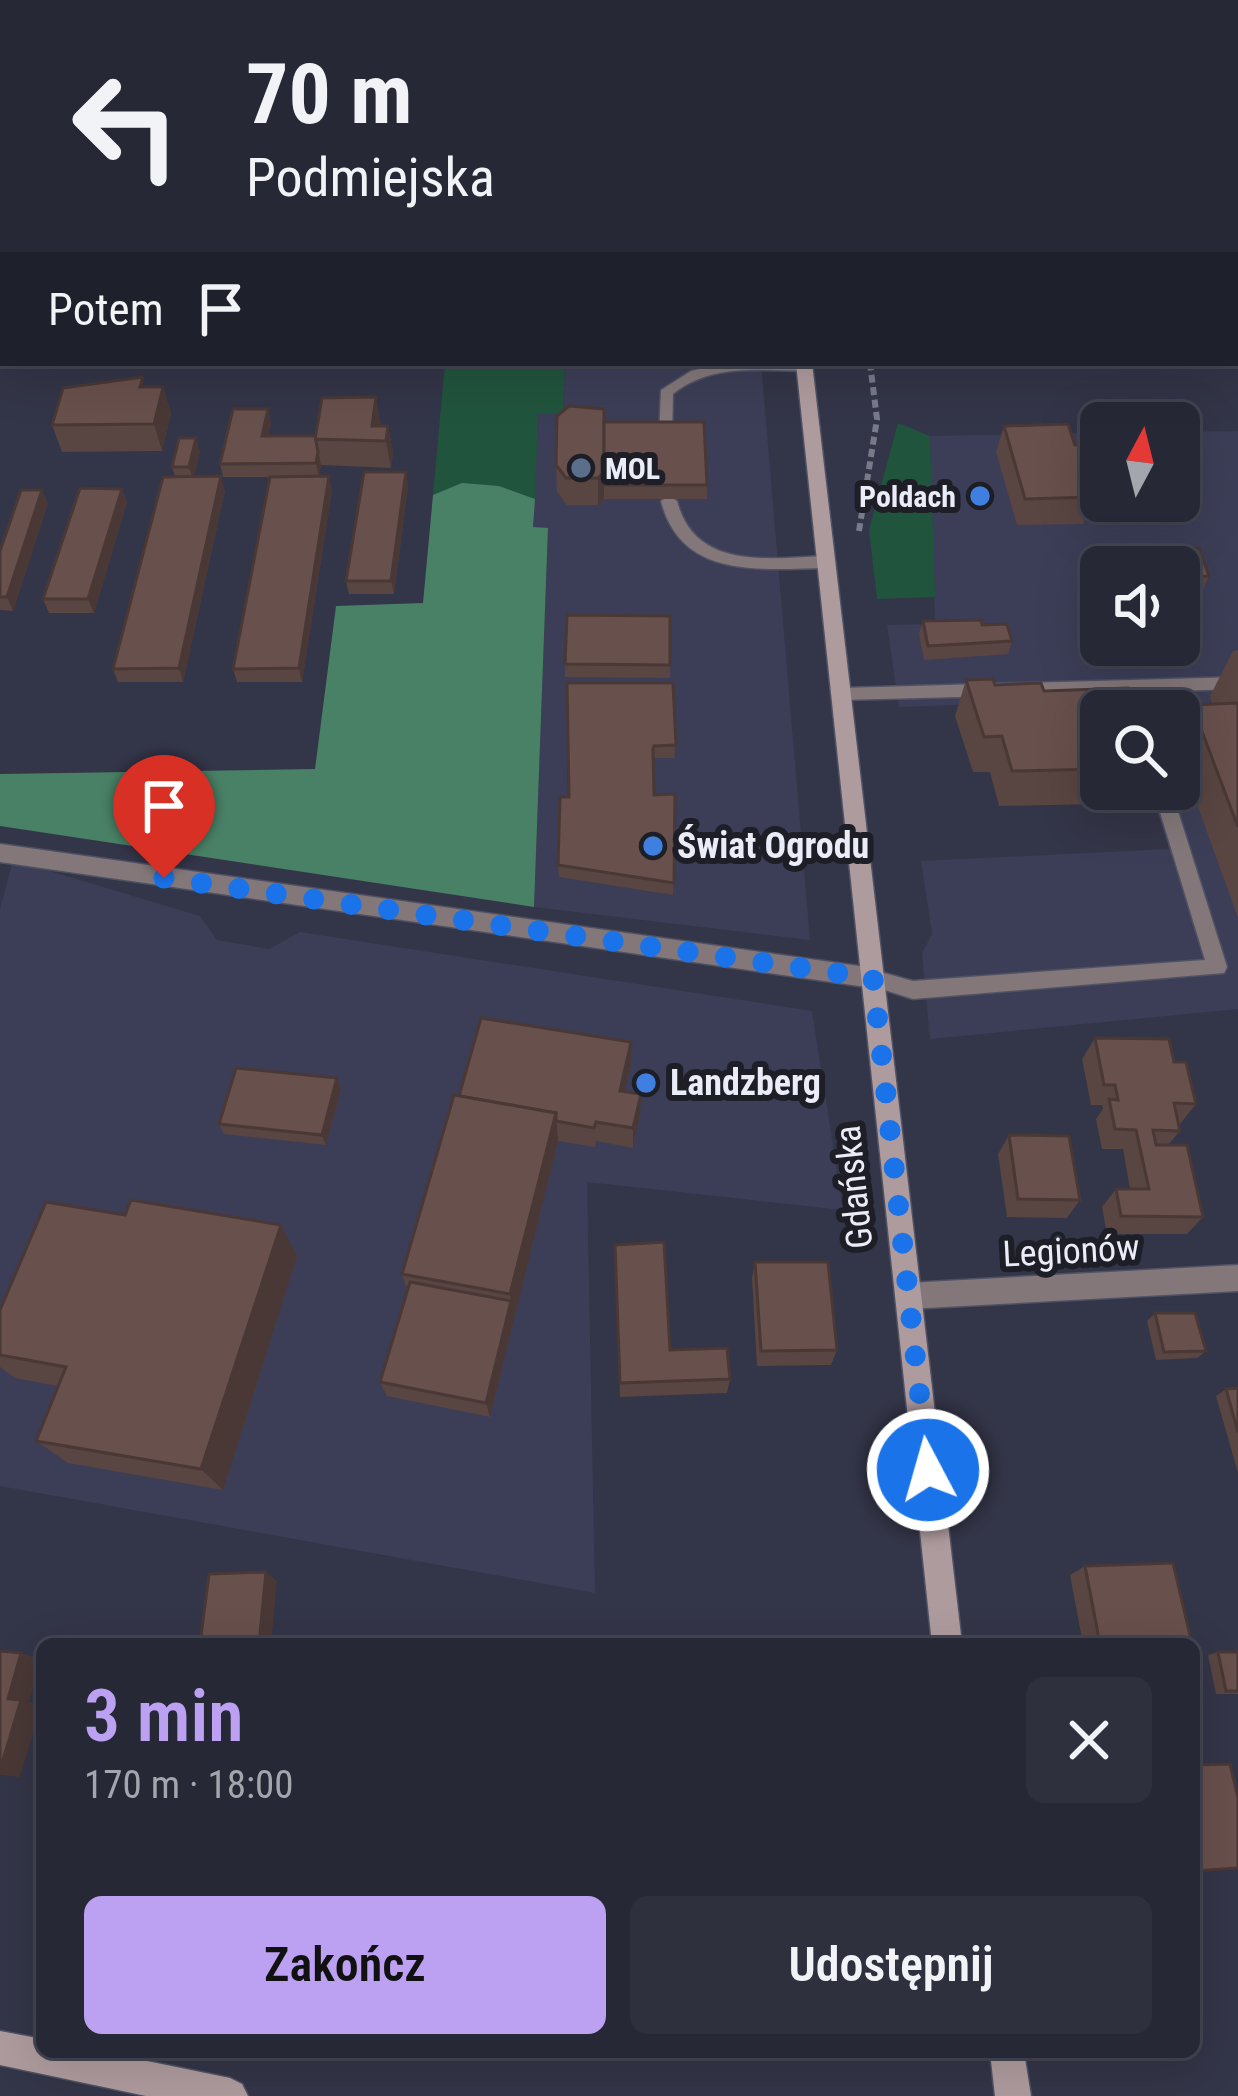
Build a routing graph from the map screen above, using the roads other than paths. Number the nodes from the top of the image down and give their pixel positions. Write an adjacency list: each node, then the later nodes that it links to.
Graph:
1 (778, 366): 3 (lane)
2 (804, 366): 5 (main road, Gdańska)
3 (664, 435)
4 (669, 501): 5 (lane)
5 (827, 562): 9 (main road, Gdańska)
6 (1238, 683): 7 (lane)
7 (1130, 687): 8 (lane); 9 (lane)
8 (1131, 690)
9 (841, 694): 12 (main road, Gdańska)
10 (1168, 810): 12 (lane)
11 (0, 853): 12 (street)
12 (873, 978): 14 (main road, Gdańska)
13 (1238, 1278): 14 (street, Legionów)
14 (908, 1296): 15 (main road, Gdańska)
15 (946, 1638)
16 (0, 2048): 17 (main road)
17 (36, 2056)
18 (48, 2058): 20 (main road)
19 (1008, 2058): 21 (main road)
20 (230, 2096)
21 (1013, 2096)

